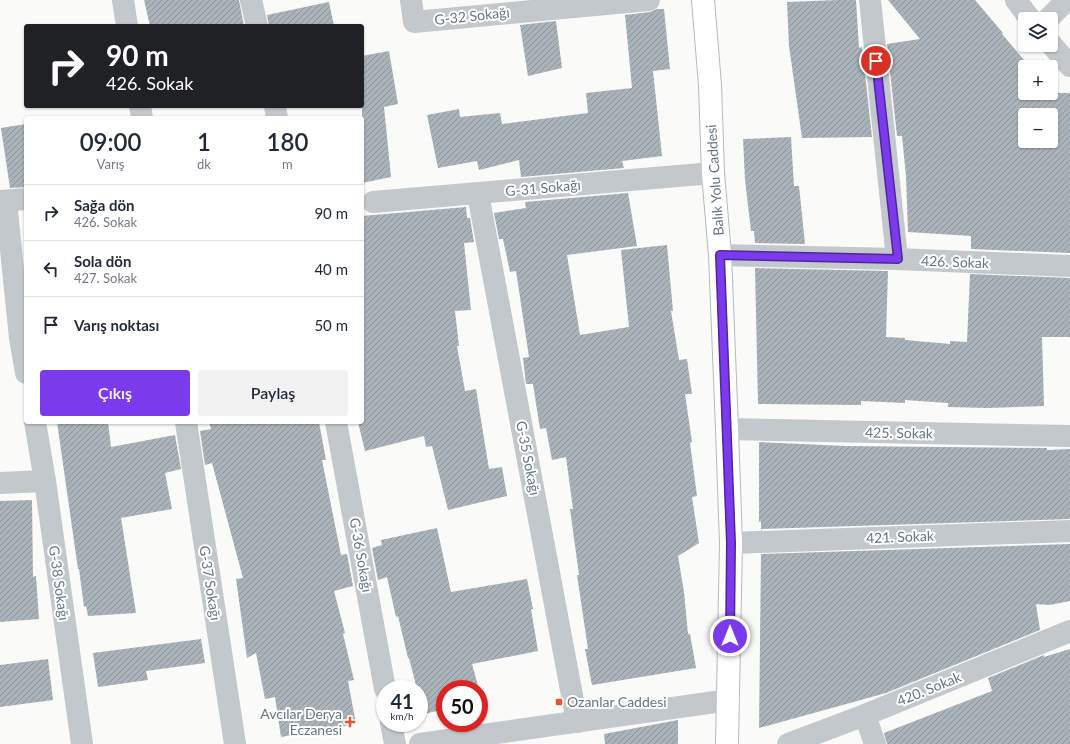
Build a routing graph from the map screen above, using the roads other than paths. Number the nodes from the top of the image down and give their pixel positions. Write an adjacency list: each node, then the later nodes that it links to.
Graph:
1 (123, 0): 11 (street)
2 (251, 0): 12 (street)
3 (411, 0): 4 (street, G-32 Sokağı)
4 (649, 0)
5 (703, 0): 15 (main road, Balık Yolu Caddesi)
6 (870, 0): 20 (street)
7 (1016, 0): 9 (street)
8 (1067, 0): 10 (street)
9 (1025, 12)
10 (1055, 12)
11 (127, 24)
12 (257, 24)
13 (1058, 52): 14 (street)
14 (1070, 66)
15 (713, 173): 16 (street, G-31 Sokağı); 19 (main road, Balık Yolu Caddesi)
16 (478, 194): 18 (street, G-31 Sokağı); 36 (street, G-35 Sokağı)
17 (11, 201): 22 (street)
18 (373, 202)
19 (720, 255): 20 (street, 426. Sokak); 26 (main road, Balık Yolu Caddesi)
20 (898, 259): 21 (street, 426. Sokak)
21 (1070, 266)
22 (24, 361)
23 (35, 424): 28 (street, G-38 Sokağı)
24 (186, 424): 39 (street, G-37 Sokağı)
25 (336, 424): 33 (street, G-36 Sokağı)
26 (727, 429): 27 (street, 425. Sokak); 31 (main road, Balık Yolu Caddesi)
27 (1070, 436)
28 (45, 481): 29 (street); 38 (street, G-38 Sokağı)
29 (0, 483)
30 (1070, 531): 31 (street, 421. Sokak)
31 (731, 543): 34 (main road, Balık Yolu Caddesi)
32 (1070, 631): 35 (street, 420. Sokak)
33 (383, 680)
34 (729, 700): 36 (street); 42 (main road, Balık Yolu Caddesi)
35 (865, 715): 43 (street, 420. Sokak); 44 (street)
36 (577, 722): 41 (street)
37 (393, 732): 40 (street)
38 (82, 744)
39 (235, 744)
40 (395, 744)
41 (420, 744)
42 (727, 744)
43 (788, 744)
44 (875, 744)

